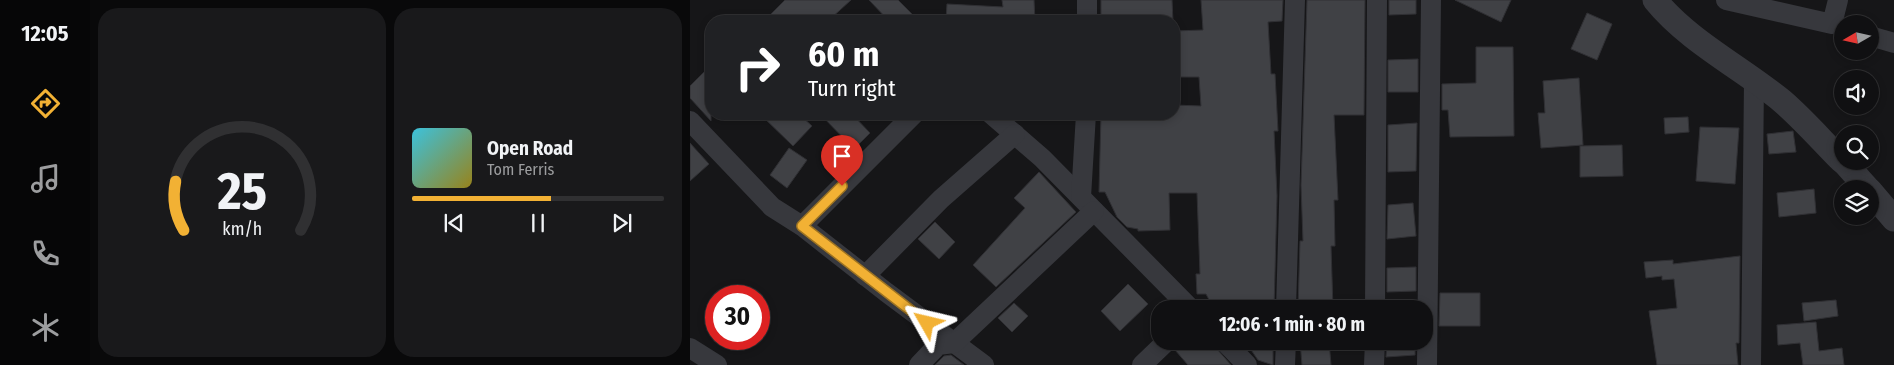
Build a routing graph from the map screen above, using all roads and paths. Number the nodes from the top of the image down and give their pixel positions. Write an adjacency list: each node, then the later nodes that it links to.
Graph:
1 (1087, 0): 8 (street)
2 (1295, 0): 28 (street)
3 (1377, 0): 29 (street)
4 (1431, 0): 43 (street)
5 (1656, 0): 13 (street)
6 (1726, 0): 10 (street)
7 (1838, 0): 9 (street)
8 (1087, 15)
9 (1837, 15)
10 (1834, 25)
11 (1879, 39): 12 (street)
12 (1894, 43)
13 (1754, 81): 19 (street); 44 (street)
14 (908, 120): 25 (street)
15 (998, 120): 18 (street)
16 (1086, 120): 23 (street)
17 (690, 121): 25 (street)
18 (1014, 134): 23 (street); 26 (street)
19 (1834, 152)
20 (1851, 170): 21 (street)
21 (1860, 180)
22 (1879, 202): 24 (street)
23 (1087, 204): 27 (street); 30 (street)
24 (1894, 219)
25 (802, 226): 26 (street)
26 (865, 276): 30 (street)
27 (1182, 300)
28 (1286, 300)
29 (1375, 300)
30 (954, 344): 37 (street); 38 (street)
31 (690, 348): 36 (street)
32 (1158, 350): 39 (street)
33 (1233, 350): 40 (street)
34 (1286, 350): 41 (street)
35 (1375, 350): 42 (street)
36 (717, 365)
37 (919, 365)
38 (984, 365)
39 (1142, 365)
40 (1247, 365)
41 (1285, 365)
42 (1374, 365)
43 (1427, 365)
44 (1751, 365)

